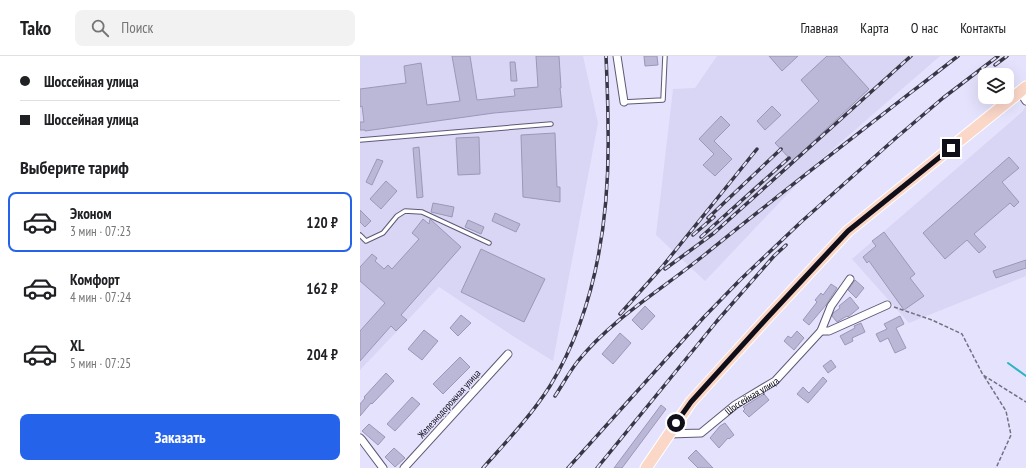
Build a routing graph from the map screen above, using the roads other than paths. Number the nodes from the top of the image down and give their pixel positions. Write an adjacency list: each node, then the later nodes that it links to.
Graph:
1 (617, 56): 4 (street)
2 (665, 56): 4 (lane)
3 (1024, 93): 13 (main road)
4 (624, 102)
5 (551, 124): 6 (lane)
6 (360, 140)
7 (360, 235): 8 (lane)
8 (489, 243)
9 (850, 279): 11 (street, Шоссейная улица)
10 (887, 305): 11 (street, Шоссейная улица)
11 (821, 332): 13 (street, Шоссейная улица)
12 (508, 354): 16 (street, Железнодорожная улица)
13 (669, 434): 17 (main road)
14 (360, 438): 15 (street)
15 (383, 468)
16 (404, 468)
17 (646, 468)

